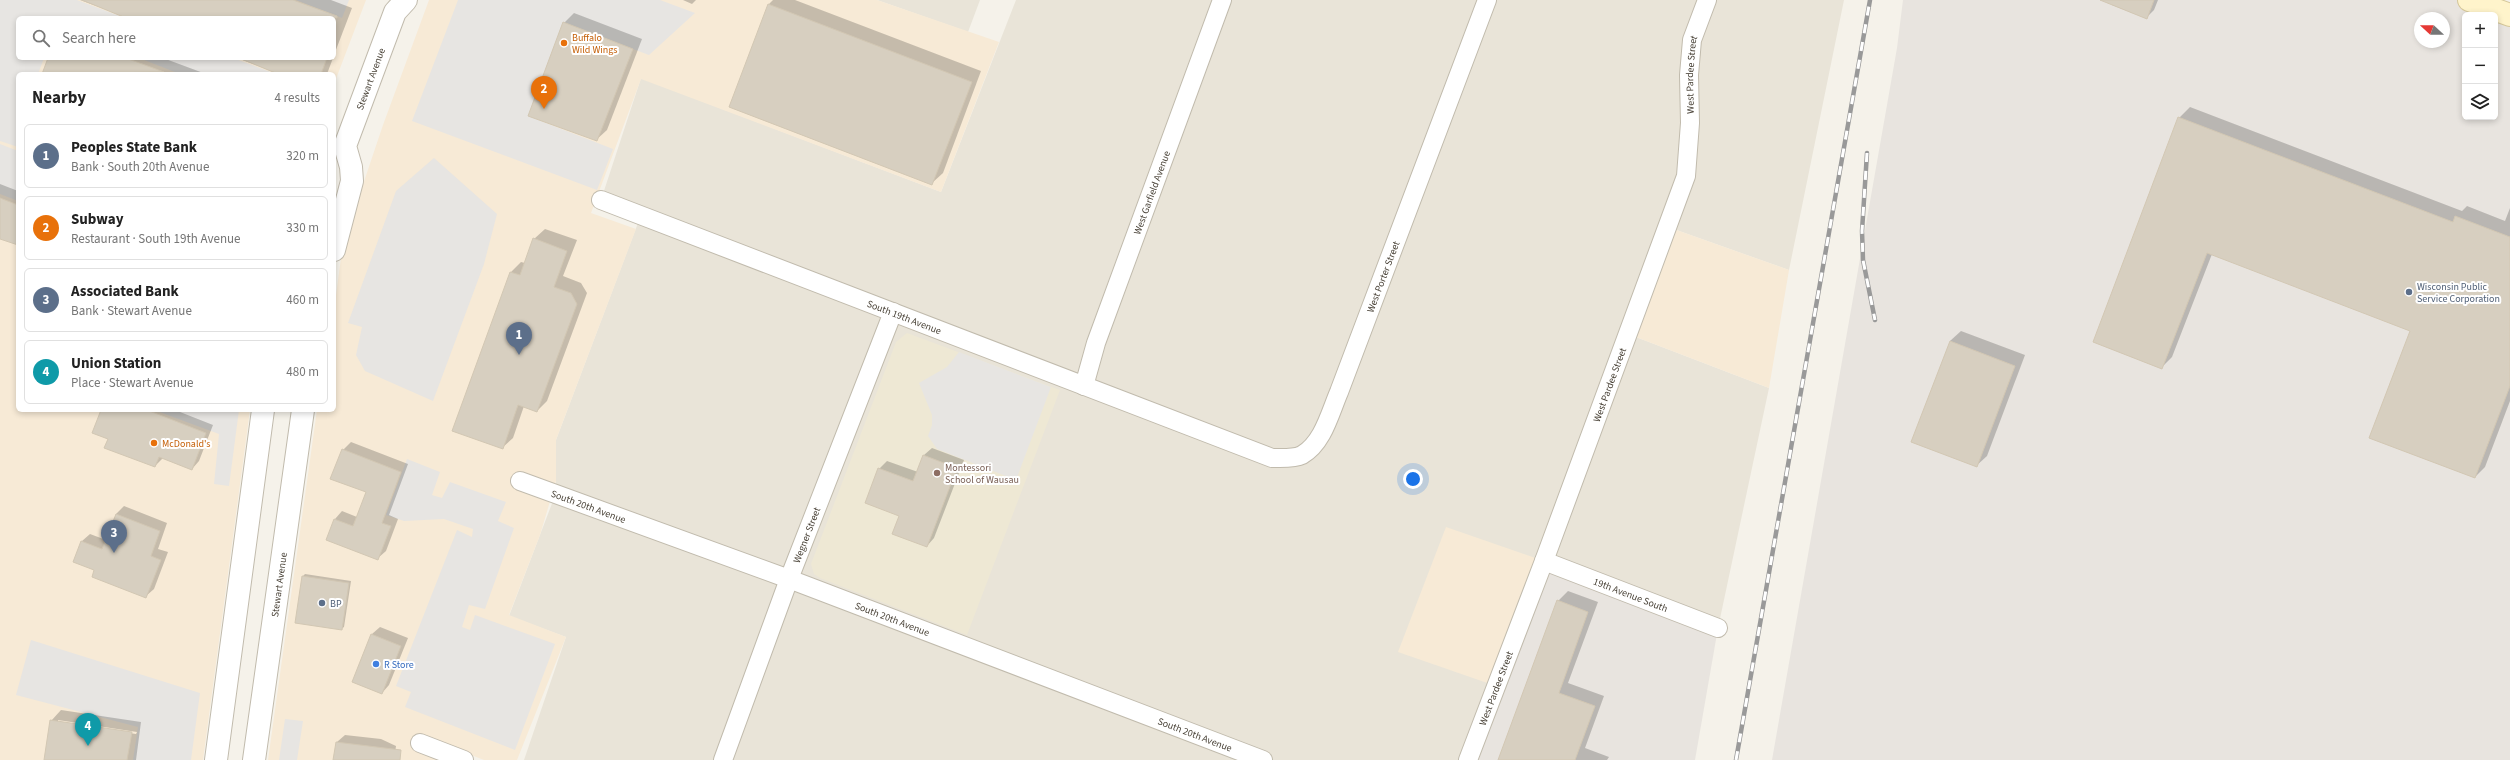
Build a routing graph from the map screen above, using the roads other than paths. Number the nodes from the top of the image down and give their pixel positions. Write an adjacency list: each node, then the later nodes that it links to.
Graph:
1 (1222, 0): 11 (street, West Garfield Avenue)
2 (1487, 0): 14 (street, West Porter Street)
3 (1707, 0): 16 (street, West Pardee Street)
4 (2470, 0): 6 (main road)
5 (398, 4): 7 (street, Stewart Avenue)
6 (2510, 15)
7 (339, 149): 9 (street, Stewart Avenue)
8 (601, 200): 10 (street, South 19th Avenue)
9 (336, 242)
10 (893, 312): 11 (street, South 19th Avenue); 17 (street, Wegner Street)
11 (1084, 386): 14 (street, South 19th Avenue)
12 (263, 412): 20 (street)
13 (303, 412): 21 (street, Stewart Avenue)
14 (1208, 434)
15 (520, 481): 17 (street, South 20th Avenue)
16 (1544, 561): 18 (street, 19th Avenue South); 25 (street, West Pardee Street)
17 (790, 579): 23 (street, Wegner Street); 24 (street, South 20th Avenue)
18 (1718, 628)
19 (420, 743): 22 (street)
20 (216, 760)
21 (254, 760)
22 (464, 760)
23 (723, 760)
24 (1263, 760)
25 (1468, 760)

